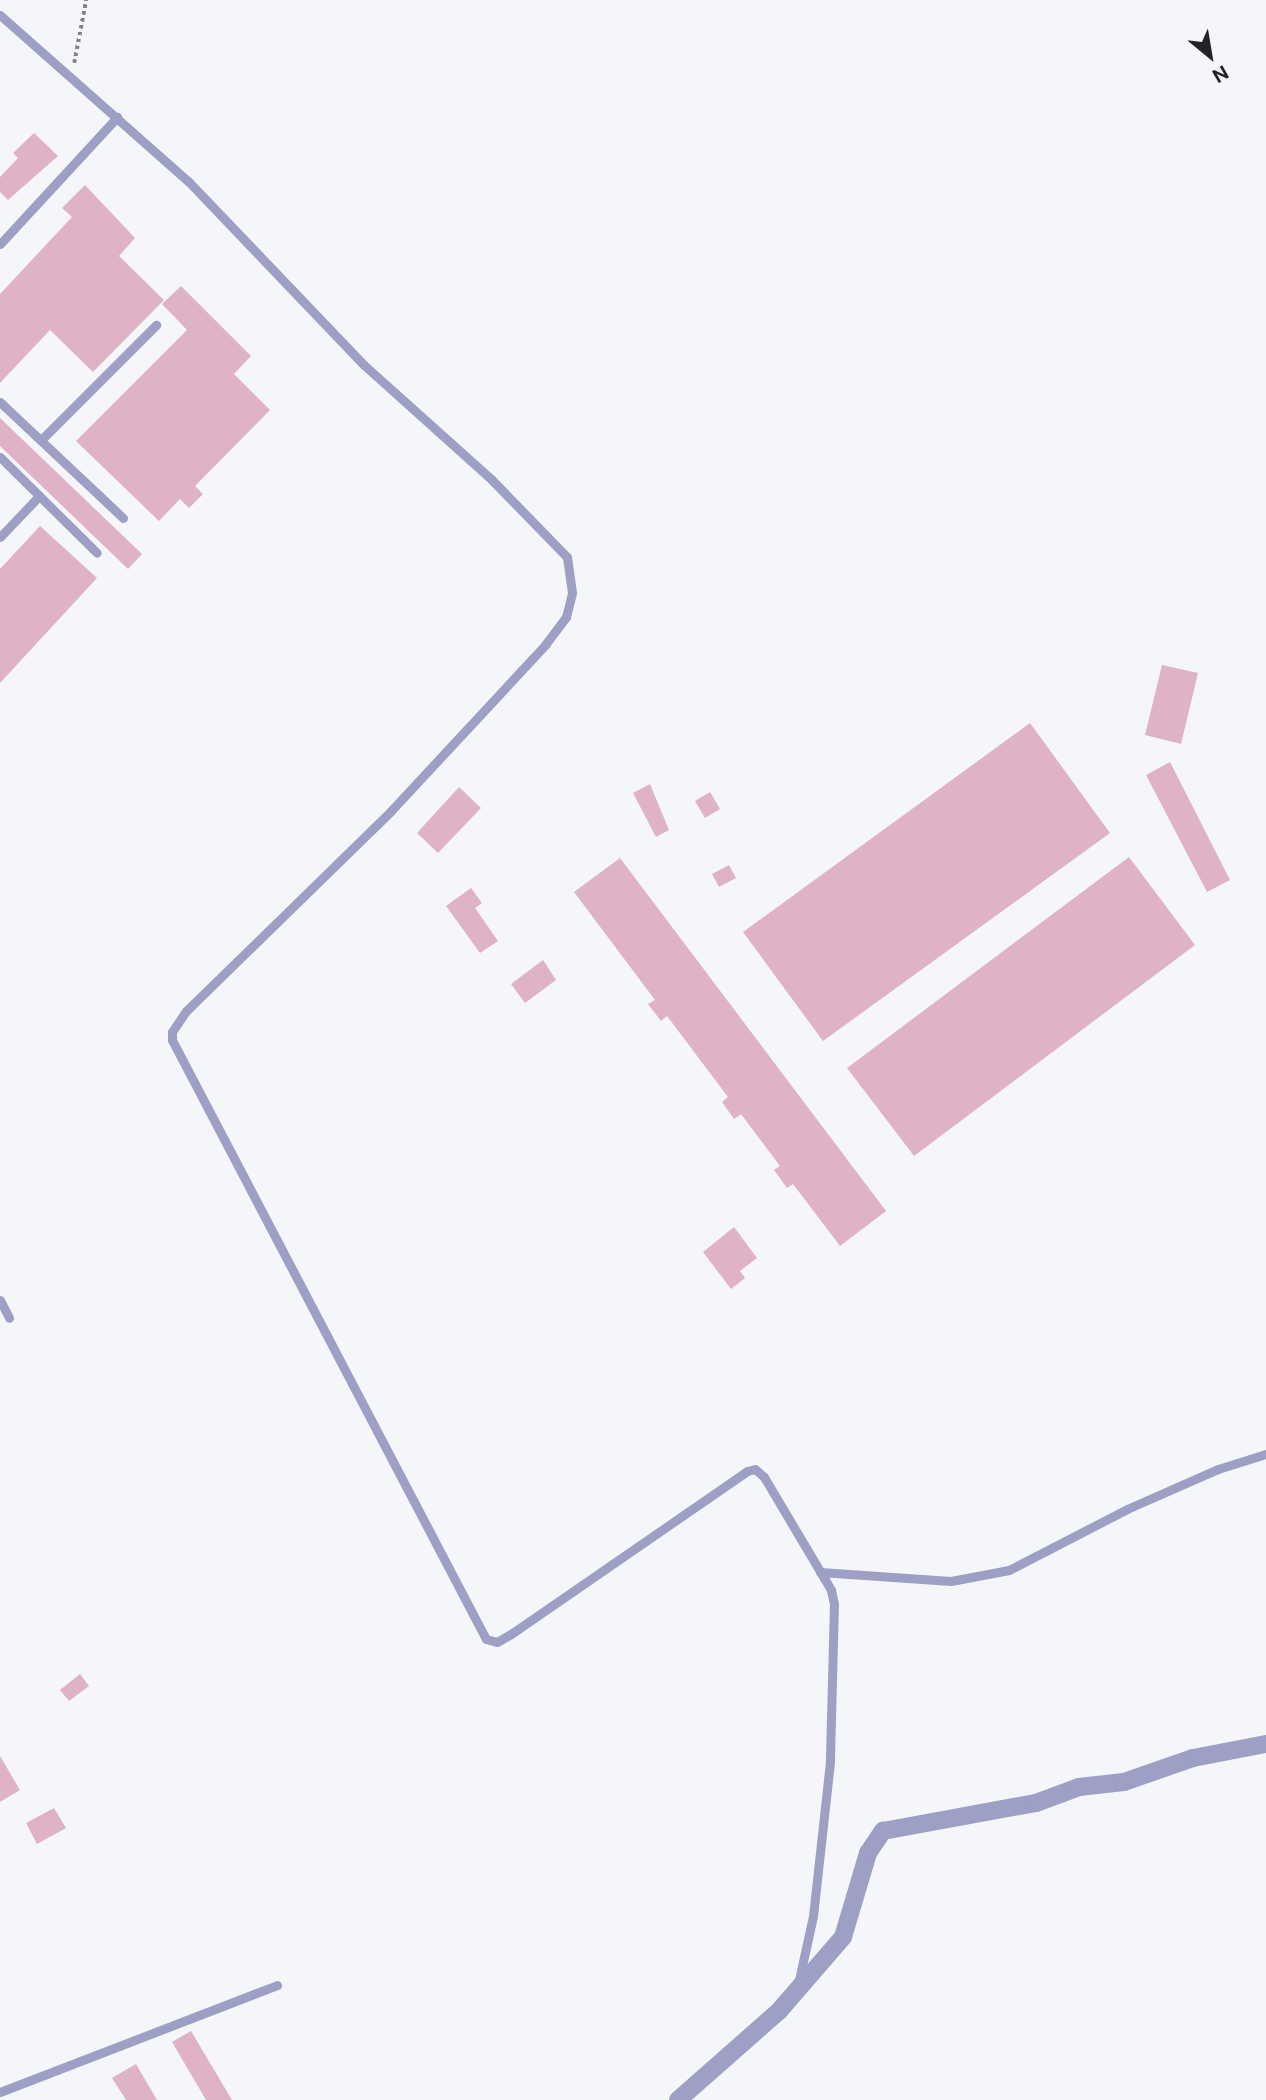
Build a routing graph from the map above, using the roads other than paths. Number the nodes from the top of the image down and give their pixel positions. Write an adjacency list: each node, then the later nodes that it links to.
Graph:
1 (0, 15): 2 (lane)
2 (117, 117): 3 (lane); 15 (lane)
3 (0, 244)
4 (156, 325): 6 (lane)
5 (0, 402): 6 (lane)
6 (41, 440): 9 (lane)
7 (0, 457): 8 (lane)
8 (39, 496): 10 (lane); 11 (lane)
9 (123, 518)
10 (0, 537)
11 (97, 553)
12 (0, 1300): 13 (lane)
13 (9, 1318)
14 (1266, 1454): 15 (lane)
15 (820, 1572): 18 (lane)
16 (1266, 1744): 18 (street)
17 (277, 1985): 19 (lane)
18 (797, 1989): 20 (street)
19 (0, 2092)
20 (678, 2100)

